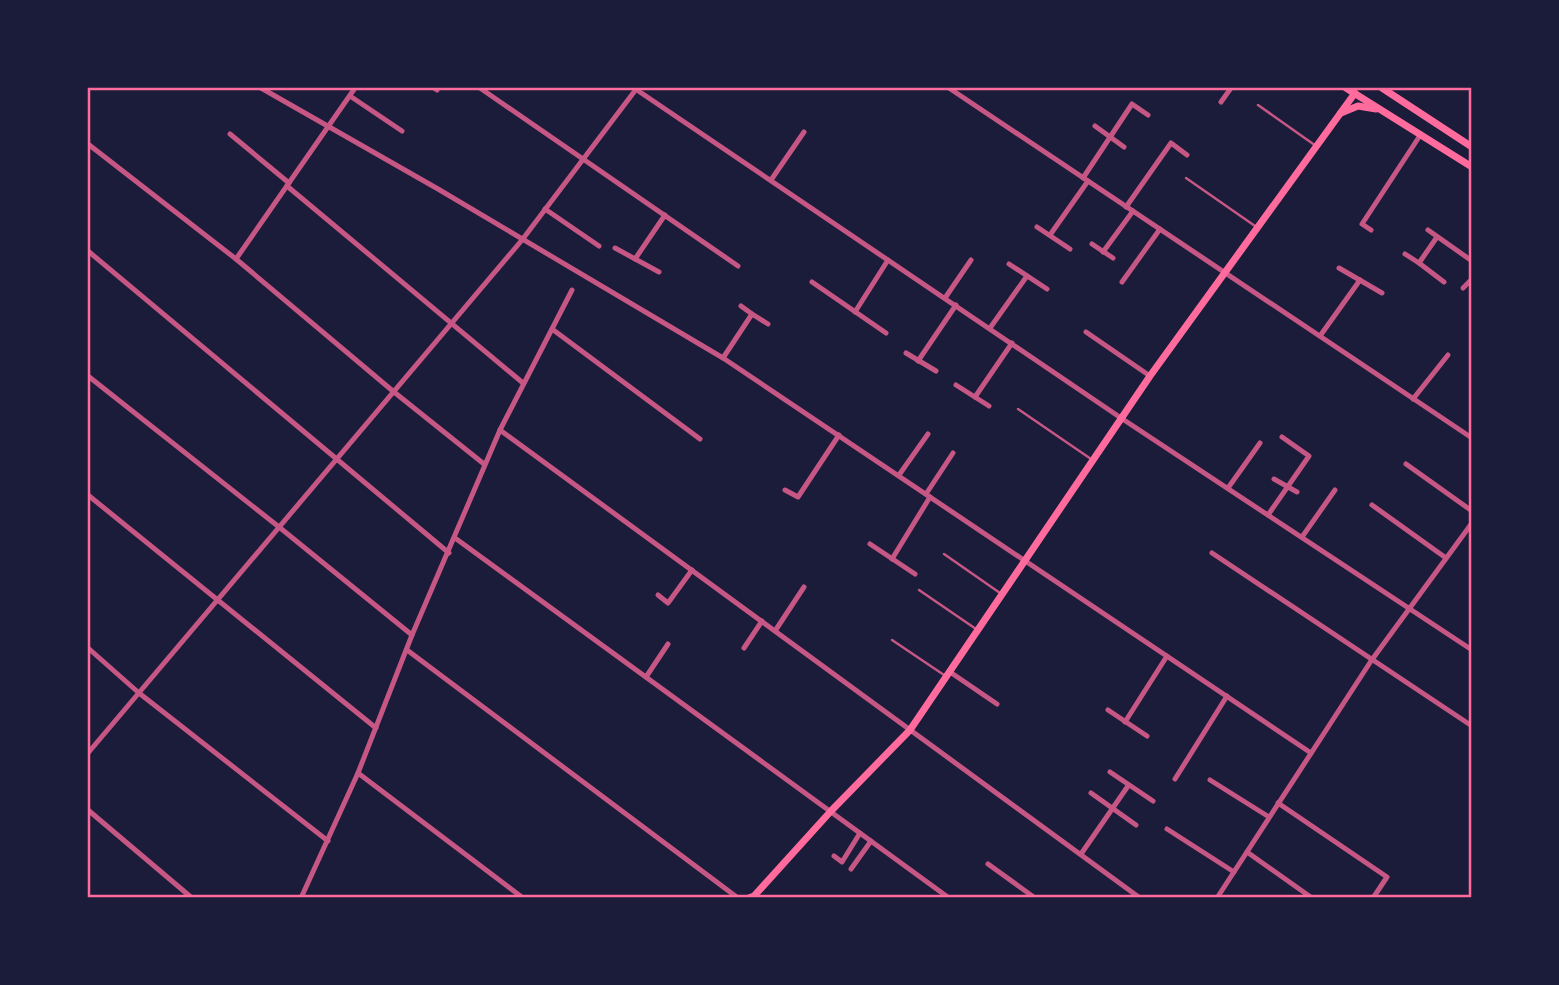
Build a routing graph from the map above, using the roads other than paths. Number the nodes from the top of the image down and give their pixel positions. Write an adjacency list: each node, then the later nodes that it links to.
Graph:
1 (261, 88): 18 (street)
2 (355, 88): 10 (street)
3 (480, 88): 30 (street)
4 (636, 88): 30 (street); 34 (street)
5 (949, 88): 33 (street)
6 (1231, 88): 12 (street)
7 (1346, 88): 9 (main road)
8 (1382, 88): 28 (main road)
9 (1354, 93): 15 (main road); 16 (main road)
10 (350, 96): 18 (street); 20 (street)
11 (1125, 99): 13 (street)
12 (1221, 102)
13 (1132, 104): 17 (street); 24 (street)
14 (1258, 105): 26 (lane)
15 (1385, 111): 16 (main road); 23 (main road)
16 (1340, 113): 26 (main road)
17 (1148, 115)
18 (329, 126): 35 (street); 46 (street)
19 (1095, 126): 24 (street)
20 (402, 131)
21 (804, 132): 34 (street)
22 (230, 134): 35 (street)
23 (1421, 134): 31 (main road); 42 (street)
24 (1110, 137): 27 (street); 33 (street)
25 (88, 144): 55 (street)
26 (1316, 146): 40 (main road)
27 (1124, 147)
28 (1472, 147)
29 (1187, 155): 37 (street)
30 (584, 159): 36 (street); 38 (street)
31 (1472, 167)
32 (1186, 178): 40 (lane)
33 (1086, 179): 37 (street); 44 (street)
34 (771, 180): 57 (street)
35 (288, 185): 55 (street); 81 (street)
36 (545, 209): 46 (street); 48 (street)
37 (1129, 209): 41 (street); 52 (street)
38 (665, 215): 56 (street); 62 (street)
39 (1038, 227): 44 (street)
40 (1257, 228): 65 (main road)
41 (1160, 229): 65 (street); 70 (street)
42 (1371, 230)
43 (1428, 230): 45 (street)
44 (1050, 235): 50 (street)
45 (1437, 237): 59 (street); 60 (street)
46 (522, 240): 81 (street); 91 (street)
47 (1092, 244): 52 (street)
48 (599, 246)
49 (615, 248): 56 (street)
50 (1070, 249)
51 (88, 251): 112 (street)
52 (1103, 252): 54 (street)
53 (1405, 254): 60 (street)
54 (1113, 258)
55 (236, 259): 98 (street)
56 (635, 259): 64 (street)
57 (888, 260): 76 (street); 79 (street)
58 (971, 260): 76 (street)
59 (1472, 261)
60 (1419, 263): 71 (street)
61 (1009, 264): 66 (street)
62 (738, 266)
63 (1339, 268): 68 (street)
64 (659, 272)
65 (1225, 273): 87 (street); 95 (main road)
66 (1027, 276): 73 (street); 83 (street)
67 (1472, 278): 72 (street)
68 (1360, 280): 75 (street); 87 (street)
69 (812, 282): 79 (street)
70 (1122, 282)
71 (1444, 282)
72 (1463, 288)
73 (1047, 289)
74 (572, 290): 84 (street)
75 (1382, 293)
76 (945, 298): 77 (street)
77 (956, 305): 83 (street); 92 (street)
78 (741, 306): 80 (street)
79 (855, 312): 86 (street)
80 (752, 314): 82 (street); 91 (street)
81 (452, 324): 96 (street); 98 (street)
82 (768, 324)
83 (990, 328): 88 (street)
84 (552, 329): 96 (street); 109 (street)
85 (1086, 332): 95 (street)
86 (886, 333)
87 (1320, 336): 100 (street)
88 (1012, 343): 99 (street); 103 (street)
89 (906, 353): 92 (street)
90 (1448, 355): 100 (street)
91 (723, 358): 106 (street)
92 (918, 361): 93 (street)
93 (936, 371)
94 (88, 376): 129 (street)
95 (1150, 376): 103 (main road)
96 (523, 383): 104 (street)
97 (956, 385): 99 (street)
98 (394, 392): 112 (street); 114 (street)
99 (975, 397): 101 (street)
100 (1413, 399): 108 (street)
101 (989, 406)
102 (1018, 409): 113 (lane)
103 (1121, 418): 113 (main road); 119 (street)
104 (500, 429): 114 (street); 139 (street)
105 (928, 434): 116 (street)
106 (839, 435): 116 (street); 120 (street)
107 (1282, 437): 118 (street)
108 (1472, 438)
109 (700, 439)
110 (1260, 443): 119 (street)
111 (953, 453): 124 (street)
112 (337, 459): 129 (street); 133 (street)
113 (1094, 461): 138 (main road)
114 (484, 464): 131 (street)
115 (1406, 464): 126 (street)
116 (899, 475): 124 (street)
117 (1274, 479): 118 (street)
118 (1287, 487): 122 (street); 127 (street)
119 (1228, 488): 127 (street)
120 (785, 490)
121 (1335, 490): 130 (street)
122 (1297, 492)
123 (88, 495): 145 (street)
124 (928, 495): 137 (street); 138 (street)
125 (1372, 505): 136 (street)
126 (1472, 511)
127 (1268, 515): 130 (street)
128 (1472, 523): 136 (street)
129 (279, 527): 145 (street); 150 (street)
130 (1302, 537): 146 (street)
131 (454, 538): 133 (street); 160 (street)
132 (870, 544): 137 (street)
133 (449, 553): 150 (street)
134 (1212, 553): 158 (street)
135 (944, 554): 144 (lane)
136 (1446, 558): 146 (street)
137 (892, 559): 140 (street)
138 (1025, 561): 144 (main road); 157 (street)
139 (692, 570): 143 (street); 147 (street)
140 (915, 574)
141 (804, 587): 148 (street)
142 (919, 590): 149 (lane)
143 (658, 595)
144 (1003, 595): 149 (main road)
145 (218, 600): 161 (street); 167 (street)
146 (1409, 609): 156 (street); 158 (street)
147 (762, 621): 148 (street); 154 (street)
148 (775, 631): 168 (street)
149 (979, 631): 159 (main road)
150 (412, 635): 155 (street)
151 (892, 640): 159 (lane)
152 (668, 645): 160 (street)
153 (88, 648): 161 (street)
154 (744, 648)
155 (407, 650): 167 (street); 199 (street)
156 (1472, 650)
157 (1167, 656): 162 (street); 165 (street)
158 (1371, 661): 166 (street); 170 (street)
159 (949, 674): 163 (street); 168 (main road)
160 (646, 677): 182 (street)
161 (139, 693): 171 (street); 187 (street)
162 (1227, 696): 170 (street); 174 (street)
163 (997, 704)
164 (1108, 710): 165 (street)
165 (1125, 722): 169 (street)
166 (1472, 726)
167 (376, 728): 173 (street)
168 (910, 730): 182 (main road); 190 (street)
169 (1147, 736)
170 (1311, 752): 179 (street)
171 (88, 753)
172 (1110, 772): 176 (street)
173 (358, 774): 187 (street); 198 (street)
174 (1175, 779)
175 (1210, 780): 183 (street)
176 (1128, 786): 178 (street); 180 (street)
177 (1091, 793): 180 (street)
178 (1153, 802)
179 (1278, 803): 183 (street); 205 (street)
180 (1113, 808): 184 (street); 190 (street)
181 (88, 810): 197 (street)
182 (831, 811): 186 (street); 196 (main road)
183 (1269, 817): 189 (street)
184 (1136, 825)
185 (1167, 829): 194 (street)
186 (860, 833): 188 (street); 191 (street)
187 (328, 841): 195 (street)
188 (871, 841): 193 (street); 200 (street)
189 (1247, 852): 194 (street); 204 (street)
190 (1081, 854): 202 (street)
191 (834, 856)
192 (988, 864): 201 (street)
193 (851, 869)
194 (1234, 872): 203 (street)
195 (301, 897)
196 (753, 897)
197 (192, 898)
198 (523, 898)
199 (738, 898)
200 (949, 898)
201 (1035, 898)
202 (1140, 898)
203 (1217, 898)
204 (1312, 898)
205 (1373, 898)

